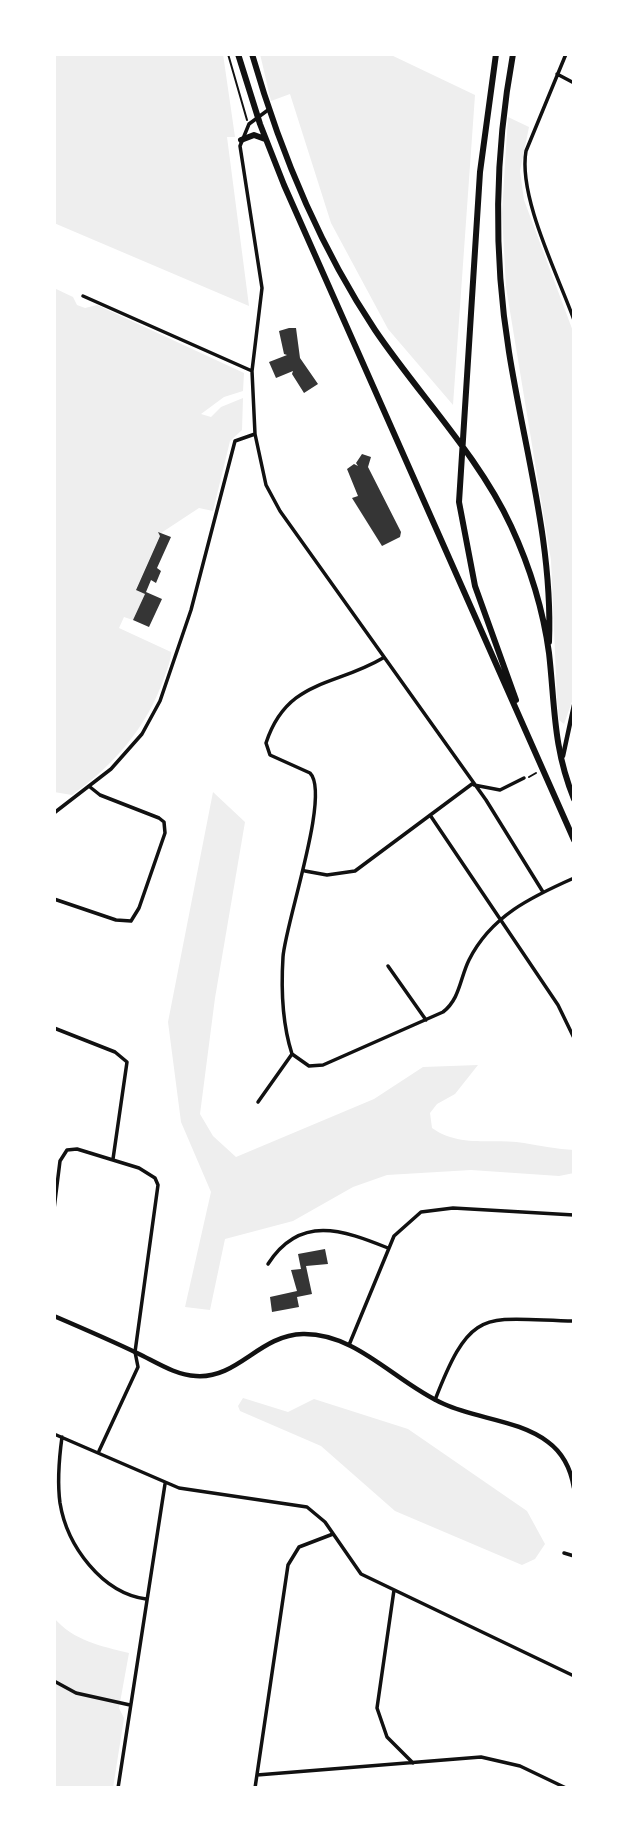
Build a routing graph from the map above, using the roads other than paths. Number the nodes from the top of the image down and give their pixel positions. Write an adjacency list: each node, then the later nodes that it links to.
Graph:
1 (238, 54): 9 (main road)
2 (252, 54): 8 (main road)
3 (496, 54): 19 (main road)
4 (513, 54): 16 (main road)
5 (566, 54): 6 (street)
6 (557, 74): 7 (street); 13 (street)
7 (574, 83)
8 (268, 110): 9 (street); 16 (main road)
9 (257, 117): 10 (main road); 11 (street)
10 (265, 139): 11 (main road); 19 (main road)
11 (241, 140): 14 (street)
12 (83, 296): 14 (street)
13 (574, 320)
14 (252, 372): 15 (street)
15 (255, 434): 17 (street); 23 (street)
16 (549, 654): 20 (main road)
17 (383, 658): 22 (street); 28 (street)
18 (574, 705): 20 (street)
19 (520, 717): 27 (main road)
20 (562, 766): 24 (main road)
21 (525, 778): 22 (street)
22 (472, 784): 26 (street); 30 (street)
23 (90, 787): 25 (street); 31 (street)
24 (574, 799)
25 (54, 813)
26 (430, 815): 28 (street); 32 (street)
27 (574, 840)
28 (305, 871): 37 (street)
29 (574, 878): 30 (street)
30 (543, 891): 32 (street)
31 (54, 899)
32 (499, 920): 34 (street); 36 (street)
33 (388, 966): 34 (street)
34 (426, 1020): 37 (street)
35 (54, 1028): 39 (street)
36 (574, 1038)
37 (292, 1054): 38 (street)
38 (258, 1102)
39 (113, 1159): 40 (street); 47 (street)
40 (54, 1209)
41 (574, 1215): 42 (street)
42 (388, 1248): 43 (street); 46 (street)
43 (268, 1264)
44 (54, 1316): 47 (street)
45 (574, 1321): 48 (street)
46 (349, 1345): 47 (street); 48 (street)
47 (135, 1352): 51 (street)
48 (435, 1400): 53 (street)
49 (54, 1434): 50 (street)
50 (62, 1437): 51 (street); 58 (street)
51 (99, 1451): 52 (street)
52 (165, 1483): 54 (street); 58 (street)
53 (574, 1488)
54 (333, 1534): 57 (street); 63 (street)
55 (564, 1553): 56 (street)
56 (574, 1556)
57 (394, 1590): 59 (street); 62 (street)
58 (146, 1599): 61 (street)
59 (574, 1676)
60 (54, 1681): 61 (street)
61 (130, 1704): 64 (street)
62 (413, 1763): 63 (street); 66 (street)
63 (257, 1775): 65 (street)
64 (118, 1788)
65 (255, 1788)
66 (566, 1788)

